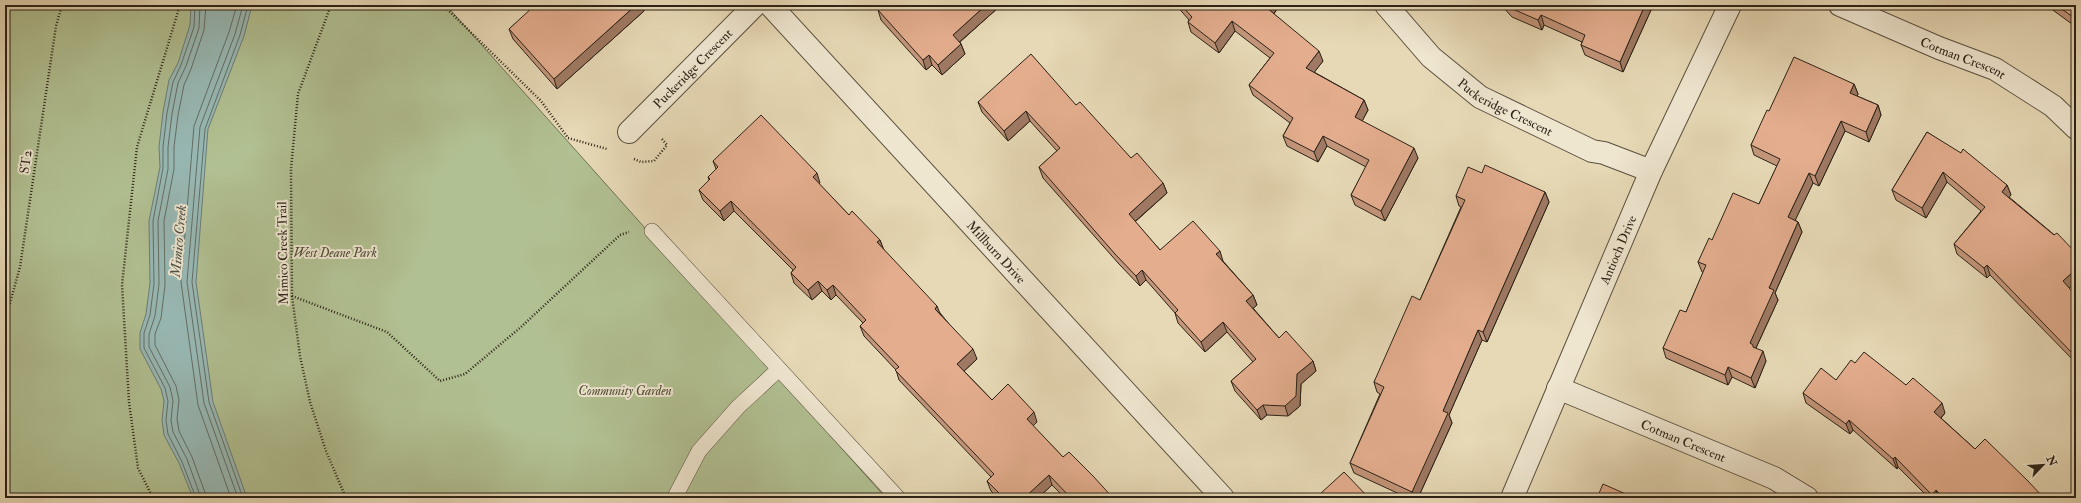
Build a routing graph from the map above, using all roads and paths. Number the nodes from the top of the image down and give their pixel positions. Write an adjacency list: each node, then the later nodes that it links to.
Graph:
1 (62, 5): 16 (path, ST2)
2 (180, 5): 19 (path)
3 (331, 5): 15 (path, Mimico Creek Trail)
4 (442, 5): 12 (path)
5 (755, 5): 11 (street, Puckeridge Crescent)
6 (770, 5): 23 (street, Millburn Drive)
7 (1386, 5): 13 (street, Puckeridge Crescent)
8 (1730, 5): 13 (street, Antioch Drive)
9 (1840, 5): 10 (street, Cotman Crescent)
10 (2076, 128)
11 (629, 132)
12 (594, 146)
13 (1651, 170): 18 (street, Antioch Drive)
14 (655, 233): 15 (path); 17 (lane)
15 (292, 296): 20 (path, Mimico Creek Trail)
16 (5, 321)
17 (779, 369): 21 (lane); 22 (lane)
18 (1558, 388): 24 (street, Antioch Drive); 25 (street, Cotman Crescent)
19 (153, 498)
20 (346, 498)
21 (677, 498)
22 (898, 498)
23 (1222, 498)
24 (1512, 498)
25 (1807, 498)

